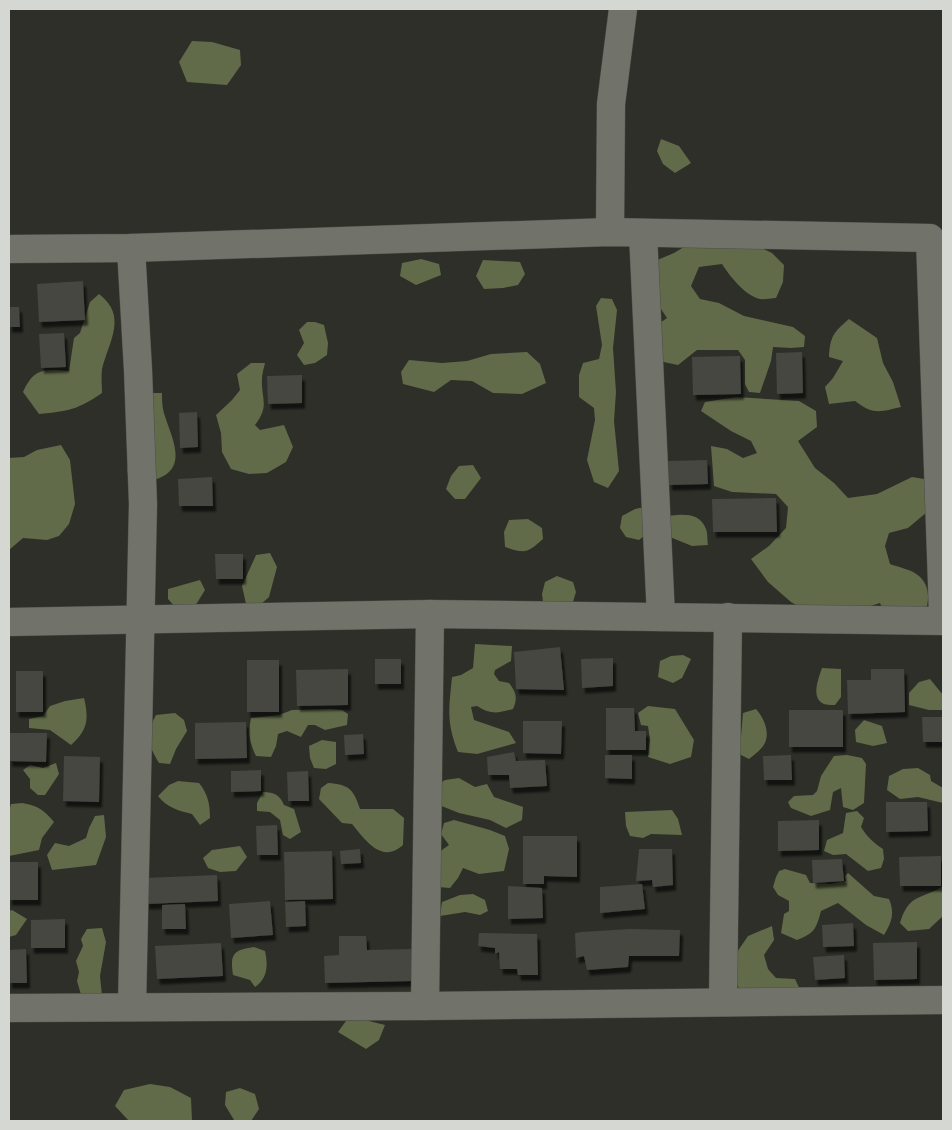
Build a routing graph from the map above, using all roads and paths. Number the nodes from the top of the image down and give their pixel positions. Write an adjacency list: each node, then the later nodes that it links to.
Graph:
1 (623, 9): 2 (street)
2 (610, 232): 3 (street); 4 (street)
3 (643, 233): 6 (street); 8 (street)
4 (130, 248): 5 (street); 10 (street)
5 (9, 249)
6 (943, 613)
7 (430, 614): 8 (street); 10 (street); 15 (street)
8 (660, 617): 9 (street)
9 (728, 617): 12 (street); 14 (street)
10 (140, 620): 11 (street); 16 (street)
11 (9, 622)
12 (943, 622)
13 (943, 1000): 14 (street)
14 (723, 1002): 15 (street)
15 (425, 1006): 16 (street)
16 (132, 1007): 17 (street)
17 (9, 1008)

